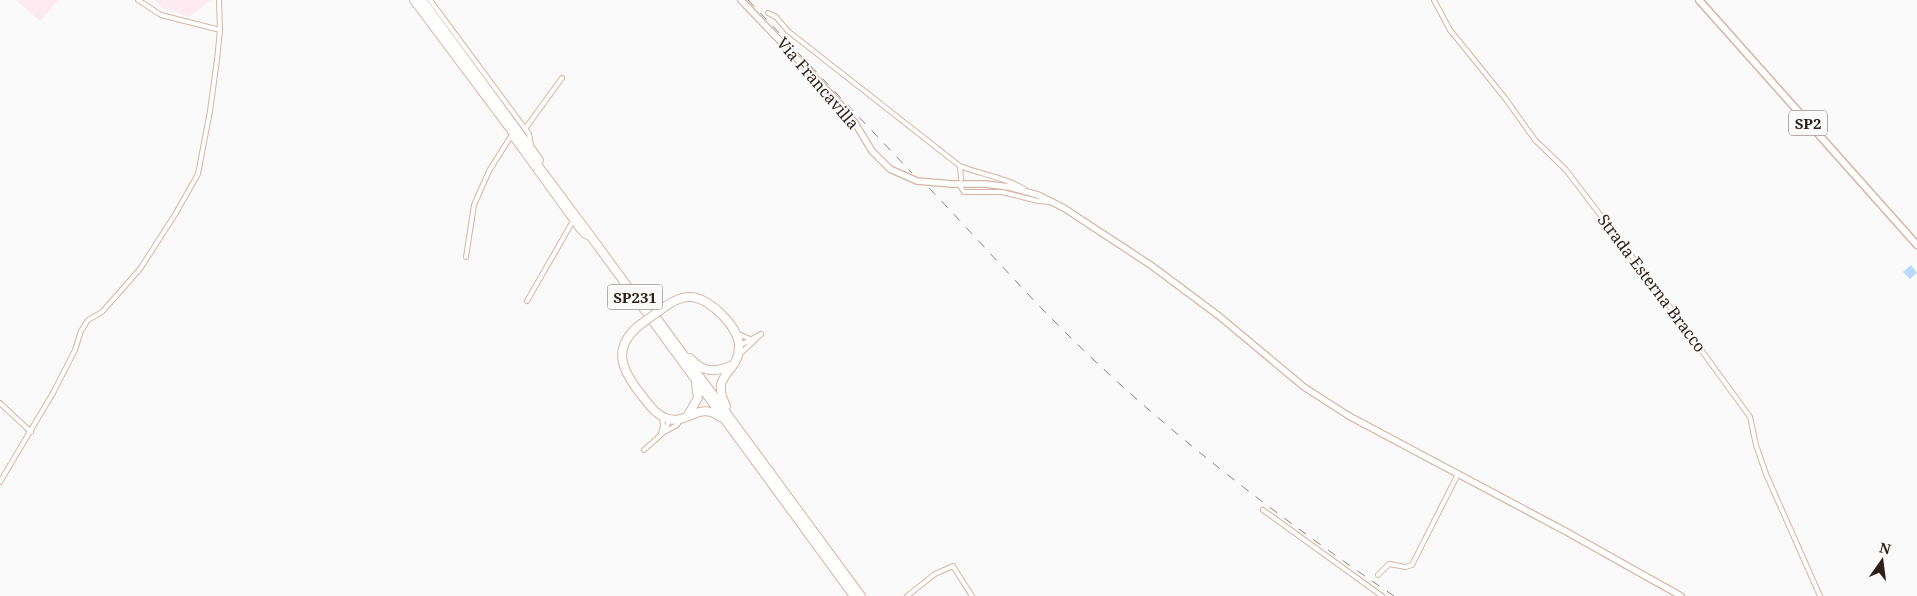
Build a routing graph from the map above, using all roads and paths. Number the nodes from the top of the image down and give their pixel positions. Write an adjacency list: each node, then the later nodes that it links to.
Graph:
1 (138, 0): 10 (street)
2 (218, 0): 10 (street)
3 (412, 0): 13 (street); 21 (highway, SP231)
4 (422, 0): 14 (highway, SP231)
5 (430, 0): 12 (street)
6 (741, 0): 17 (street, Via Francavilla)
7 (1434, 0): 55 (street, Strada Esterna Bracco)
8 (1699, 0): 22 (main road, SP2)
9 (768, 13): 15 (street)
10 (220, 30): 38 (street)
11 (562, 78): 12 (street)
12 (525, 129): 14 (street)
13 (511, 136): 20 (street); 23 (street)
14 (532, 150): 26 (highway, SP231)
15 (960, 166): 16 (street); 17 (street)
16 (960, 179)
17 (1009, 184): 19 (street)
18 (960, 186): 19 (street)
19 (1052, 202): 43 (street)
20 (573, 221): 21 (street); 24 (street)
21 (592, 238): 31 (highway, SP231)
22 (1917, 245)
23 (466, 257)
24 (527, 301)
25 (734, 332): 27 (street); 28 (highway); 34 (highway, bridge)
26 (668, 334): 30 (highway); 33 (highway, SP231)
27 (752, 341): 28 (street); 29 (street)
28 (739, 346): 29 (highway)
29 (738, 356): 30 (highway)
30 (732, 366): 33 (highway)
31 (693, 378): 35 (highway); 40 (highway, SP231)
32 (0, 403): 38 (street)
33 (726, 413): 46 (highway, SP231)
34 (661, 416): 36 (highway); 41 (street)
35 (684, 418): 36 (highway); 37 (street); 40 (highway)
36 (671, 419): 37 (street); 39 (street)
37 (670, 430): 39 (street)
38 (31, 432): 44 (street)
39 (664, 432): 41 (street)
40 (733, 432): 48 (highway, SP231)
41 (660, 436): 42 (street)
42 (644, 450)
43 (1458, 474): 47 (street); 54 (street)
44 (0, 482)
45 (1262, 510): 53 (street)
46 (834, 559): 49 (highway, SP231); 50 (highway)
47 (1378, 575)
48 (853, 596)
49 (861, 596)
50 (866, 596)
51 (907, 596): 52 (street)
52 (972, 596)
53 (1382, 596)
54 (1681, 596)
55 (1820, 596)

